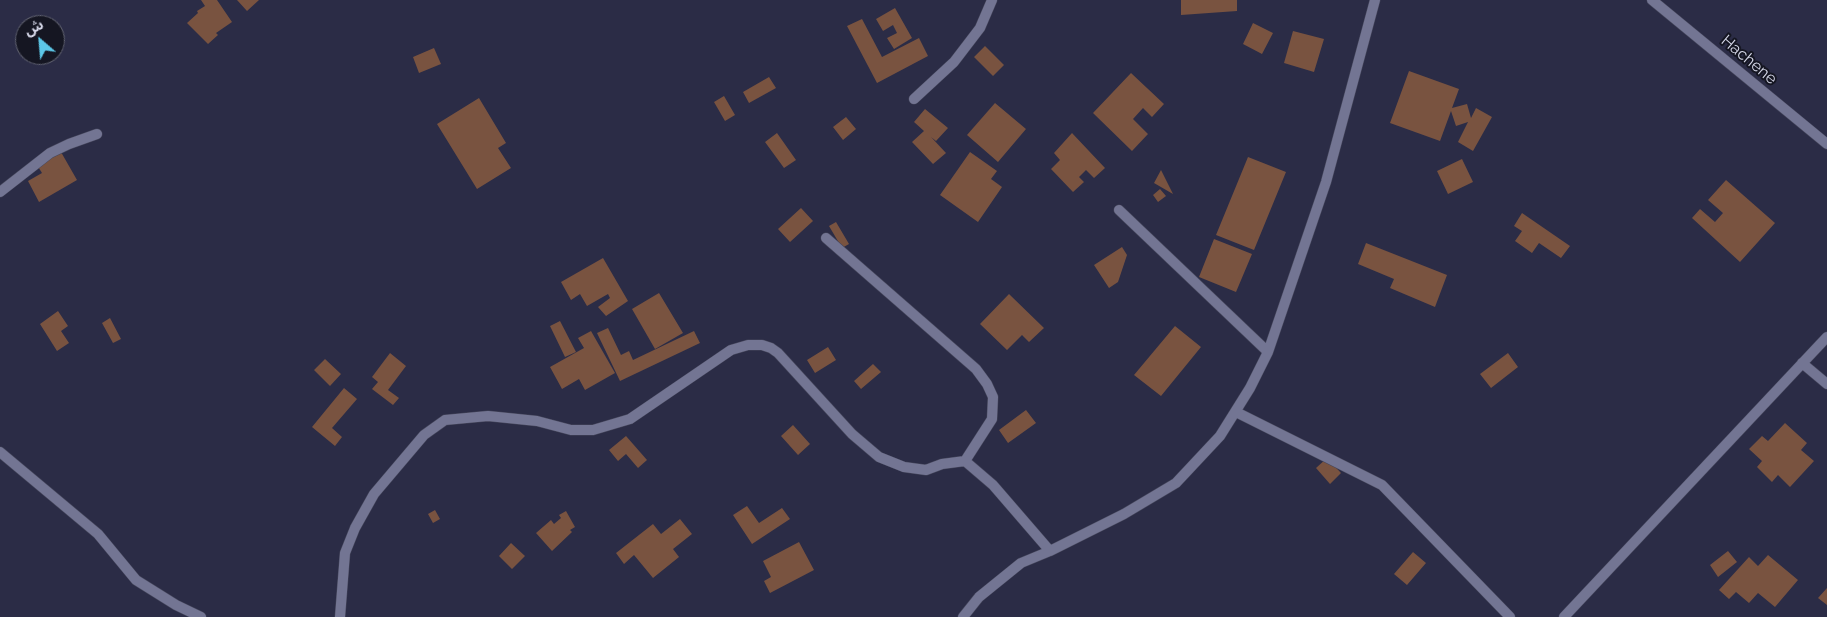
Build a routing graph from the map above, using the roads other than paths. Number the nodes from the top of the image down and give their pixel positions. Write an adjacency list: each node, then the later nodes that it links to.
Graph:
1 (992, 0): 4 (street)
2 (1375, 0): 11 (street)
3 (1652, 0): 6 (street, Hachene)
4 (914, 99)
5 (97, 134): 7 (street)
6 (1827, 144)
7 (0, 192)
8 (1119, 210): 11 (street)
9 (826, 238): 16 (street)
10 (1827, 337): 12 (street)
11 (1268, 352): 14 (street)
12 (1802, 363): 13 (street); 22 (street)
13 (1827, 384)
14 (1236, 412): 17 (street); 21 (street)
15 (0, 452): 18 (street)
16 (965, 462): 17 (street); 19 (street)
17 (1050, 552): 20 (street)
18 (201, 617)
19 (340, 617)
20 (963, 617)
21 (1510, 617)
22 (1564, 617)

